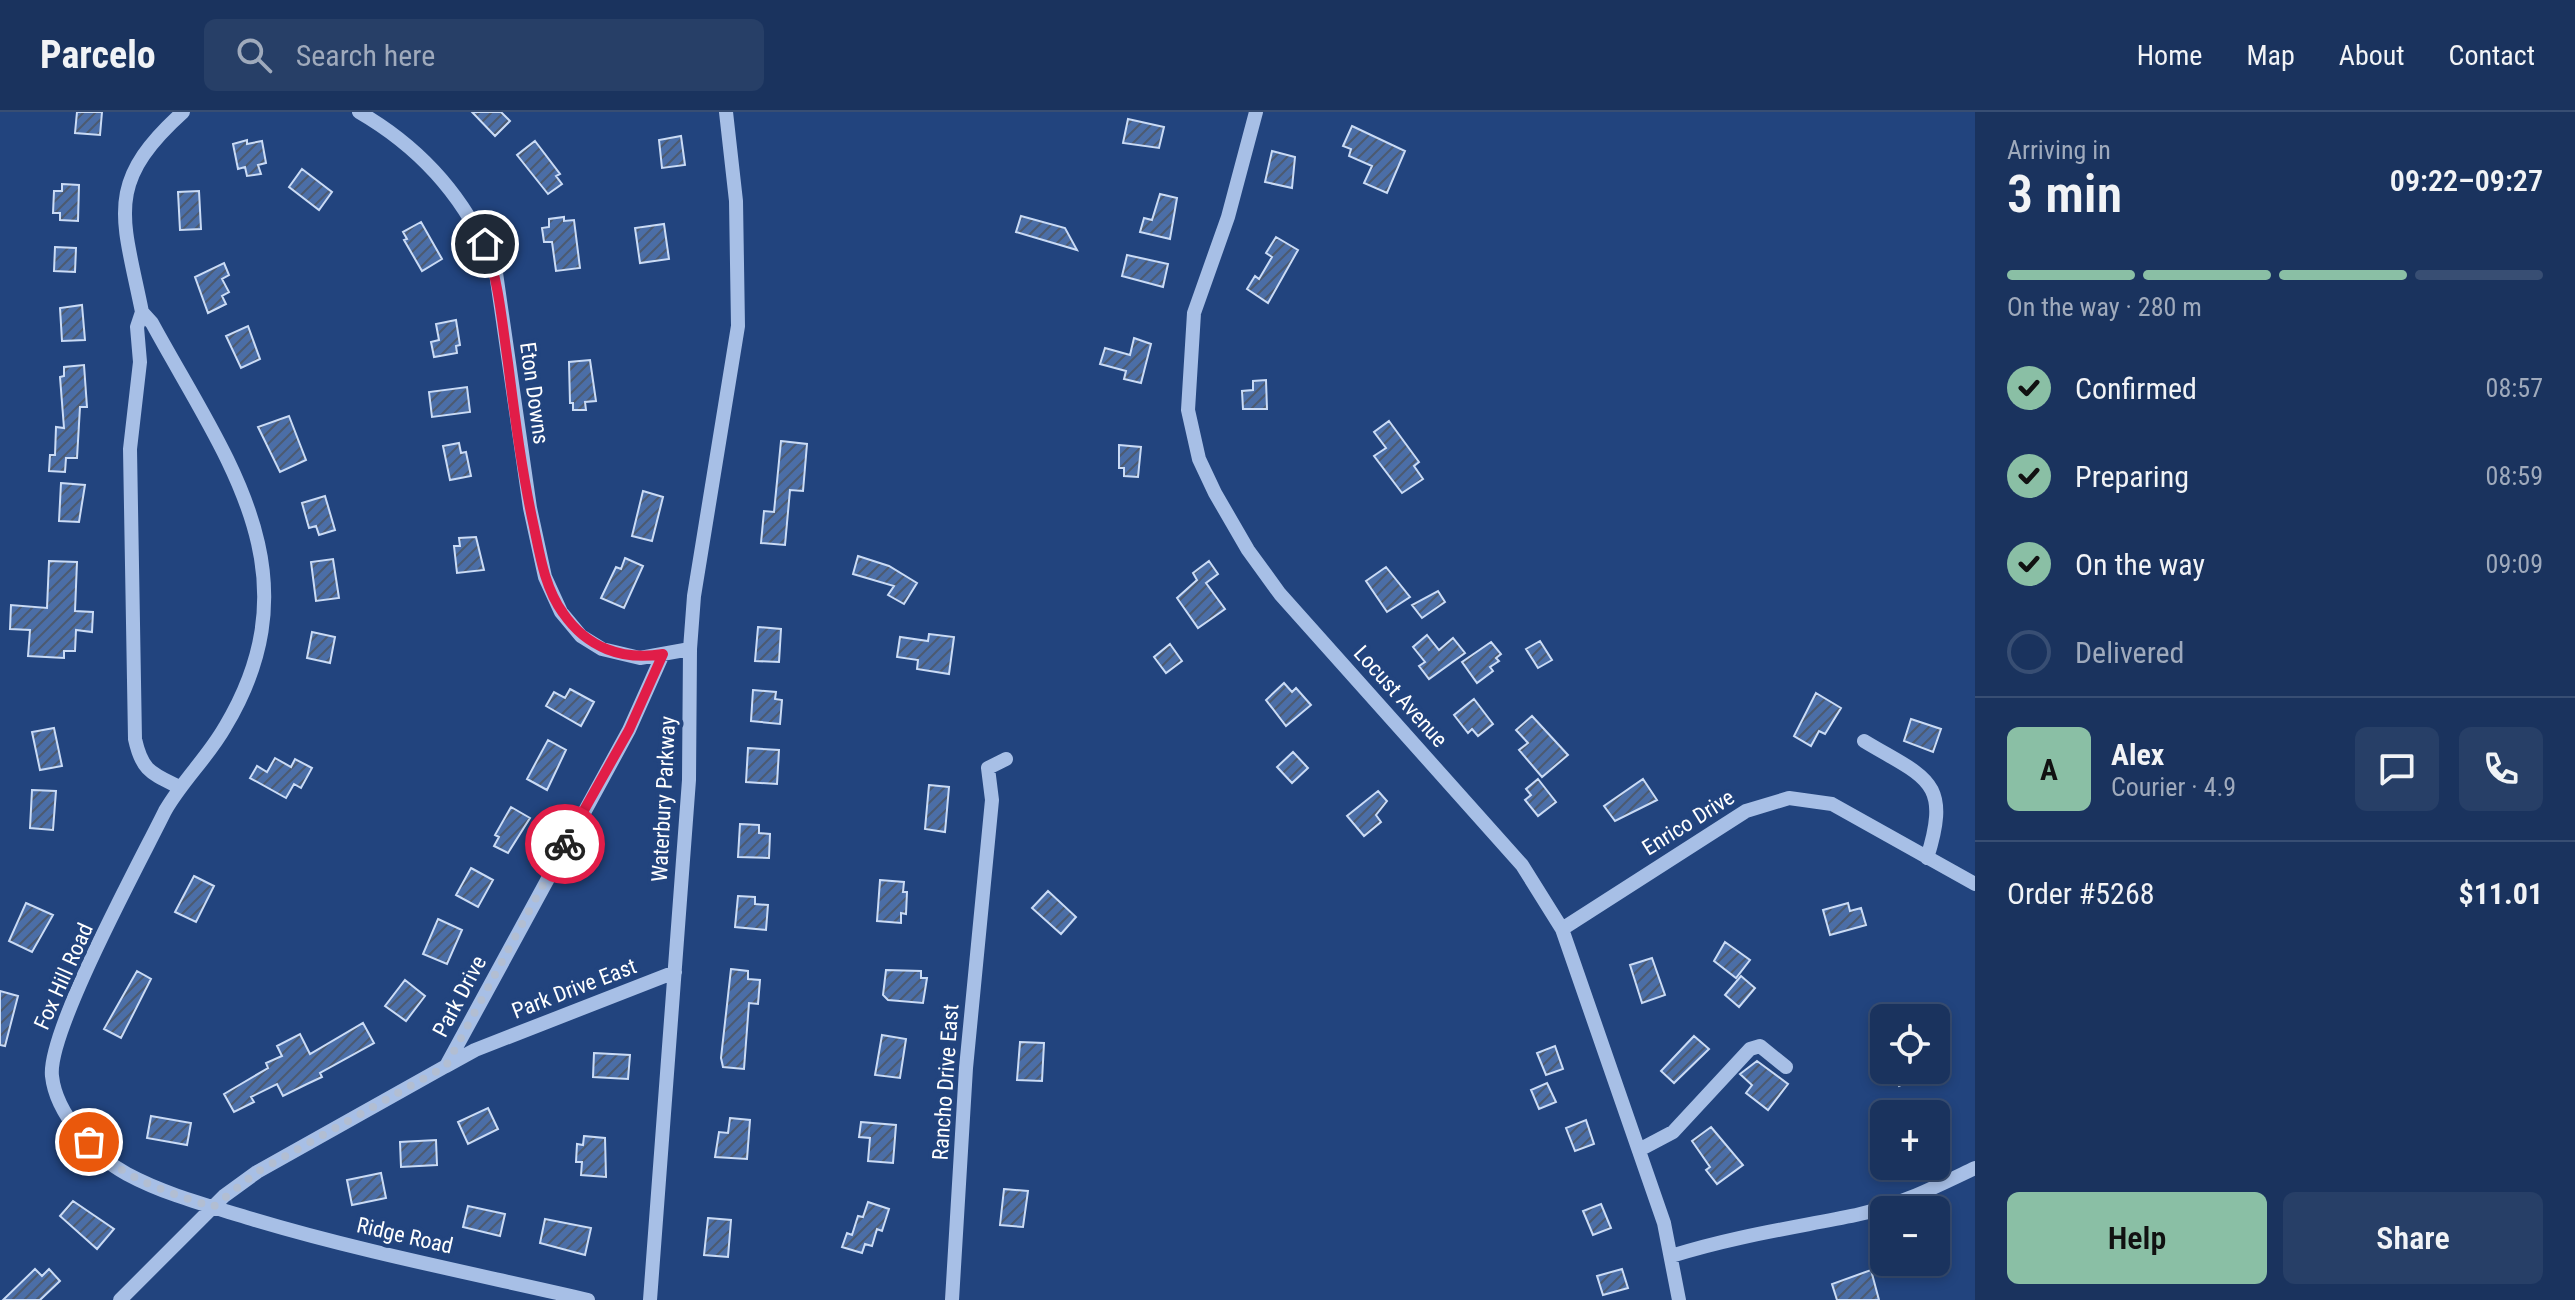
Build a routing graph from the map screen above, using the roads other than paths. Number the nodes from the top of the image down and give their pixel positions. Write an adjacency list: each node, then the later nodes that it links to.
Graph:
1 (183, 112): 5 (street, Fox Hill Road)
2 (359, 112): 7 (street, Eton Downs)
3 (726, 112): 6 (street, Waterbury Parkway)
4 (1256, 112): 13 (street, Locust Avenue)
5 (142, 312): 10 (street, Fox Hill Road); 10 (street, Fox Hill Road)
6 (690, 649): 7 (street); 14 (street, Waterbury Parkway)
7 (663, 654): 15 (street, Park Drive)
8 (1864, 741): 11 (street)
9 (1006, 759): 24 (street, Rancho Drive East)
10 (179, 787): 19 (street, Fox Hill Road)
11 (1927, 858): 12 (street, Enrico Drive); 13 (street, Enrico Drive)
12 (1975, 884)
13 (1562, 929): 17 (street, Locust Avenue)
14 (675, 972): 15 (street, Park Drive East); 23 (street, Waterbury Parkway)
15 (446, 1066): 19 (street, Park Drive)
16 (1786, 1067): 17 (street)
17 (1639, 1150): 20 (street, Locust Avenue)
18 (1975, 1168): 20 (street)
19 (213, 1207): 21 (street, Park Drive); 22 (street, Ridge Road)
20 (1671, 1256): 25 (street, Locust Avenue)
21 (120, 1300)
22 (588, 1300)
23 (650, 1300)
24 (952, 1300)
25 (1679, 1300)

